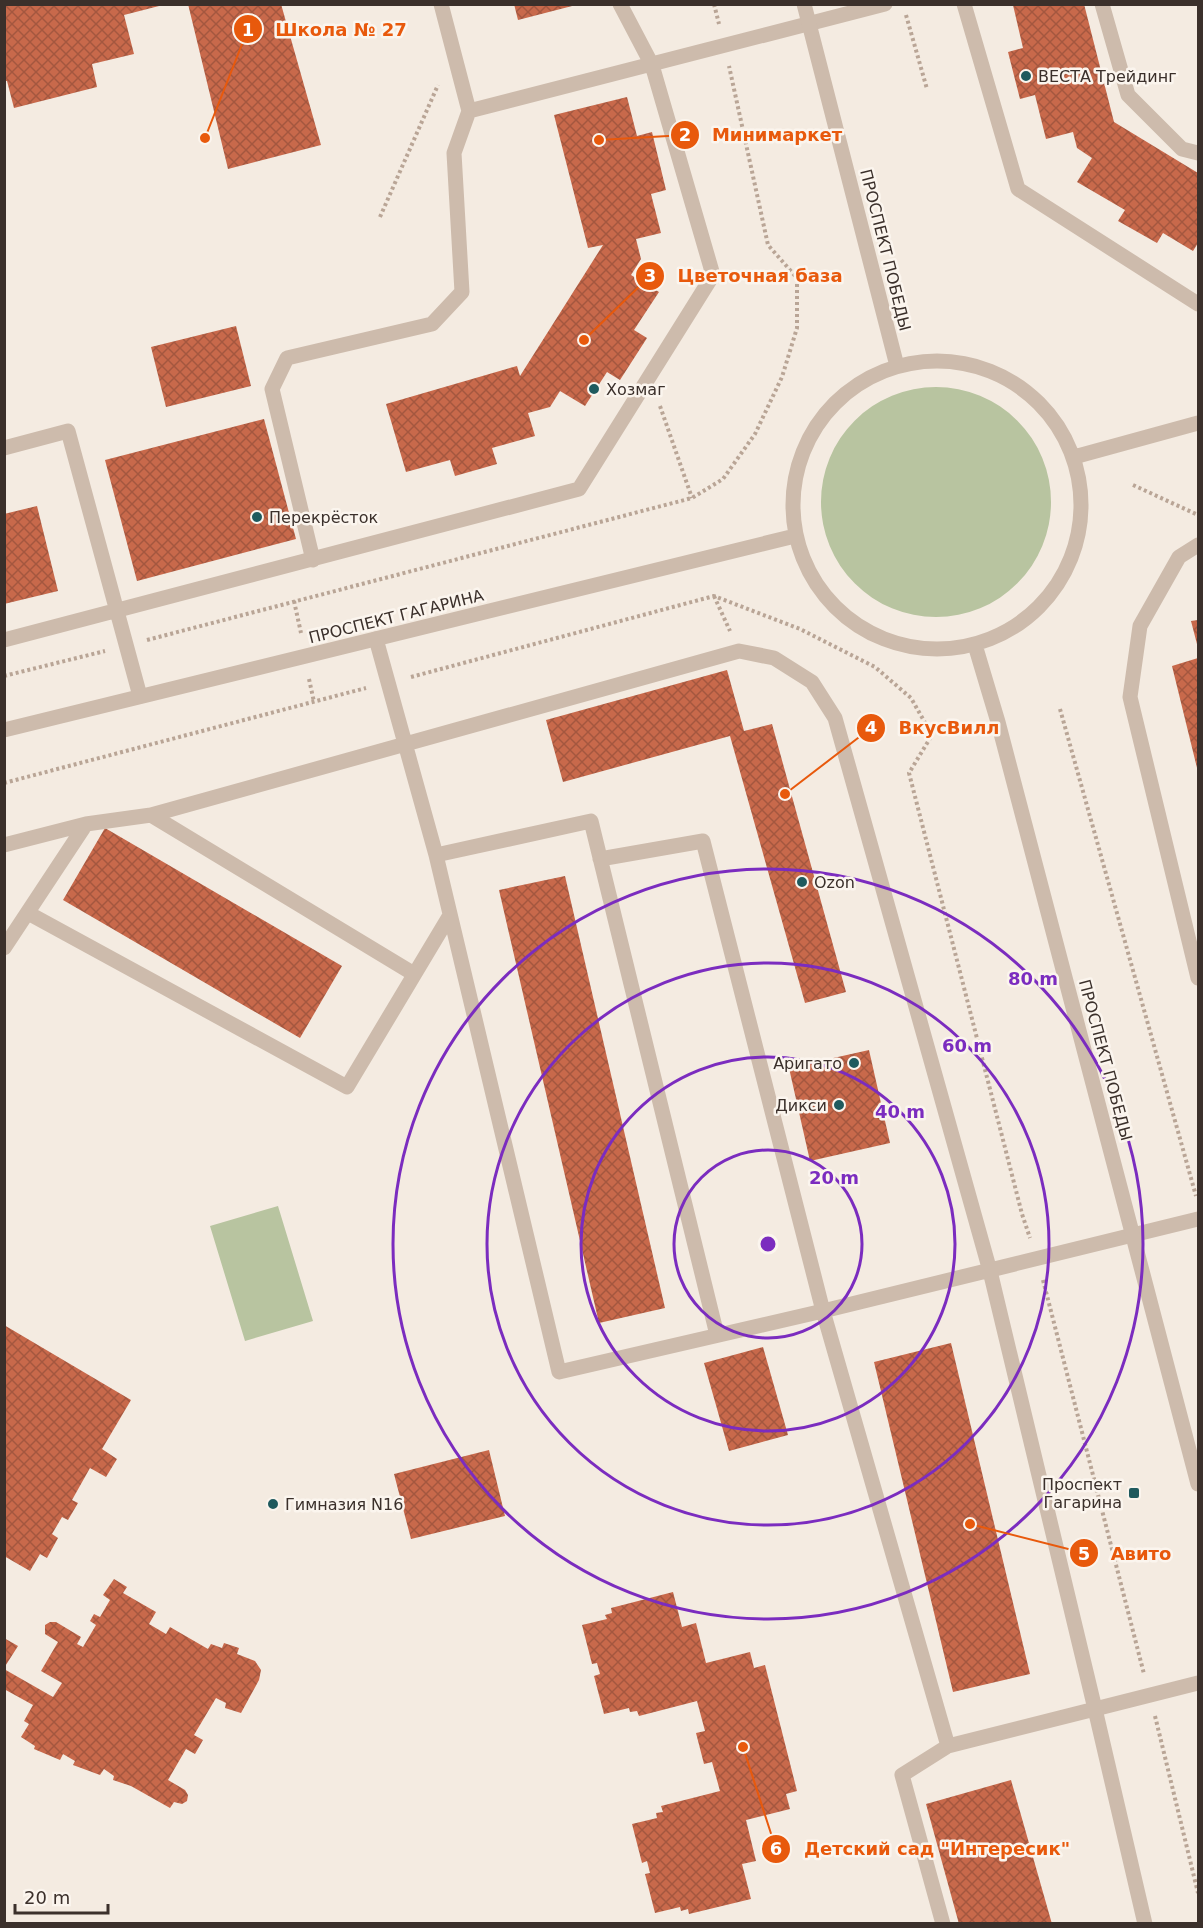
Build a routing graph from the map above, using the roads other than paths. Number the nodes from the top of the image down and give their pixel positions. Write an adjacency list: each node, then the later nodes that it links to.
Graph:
1 (441, 4): 9 (street)
2 (620, 4): 8 (street)
3 (804, 4): 7 (street, ПРОСПЕКТ ПОБЕДЫ)
4 (885, 4): 7 (street)
5 (964, 4): 11 (street)
6 (1101, 4): 10 (street)
7 (809, 25): 8 (street); 12 (street, ПРОСПЕКТ ПОБЕДЫ)
8 (652, 65): 9 (street); 18 (street)
9 (469, 111): 18 (street)
10 (1198, 153)
11 (1198, 304)
12 (897, 366): 15 (street); 16 (street)
13 (1198, 423): 15 (street)
14 (4, 448): 19 (street)
15 (1074, 457): 22 (street)
16 (795, 536): 20 (street, ПРОСПЕКТ ГАГАРИНА); 22 (street)
17 (1198, 544): 35 (street)
18 (313, 560): 19 (street)
19 (117, 612): 21 (street); 23 (street)
20 (376, 639): 23 (street, ПРОСПЕКТ ГАГАРИНА); 25 (street)
21 (4, 640)
22 (975, 645): 37 (street, ПРОСПЕКТ ПОБЕДЫ)
23 (140, 696): 24 (street, ПРОСПЕКТ ГАГАРИНА)
24 (4, 730)
25 (405, 744): 26 (street); 29 (street); 38 (street)
26 (151, 815): 27 (street); 34 (street)
27 (86, 824): 28 (street); 31 (street)
28 (4, 845)
29 (436, 855): 30 (street); 32 (street)
30 (600, 859): 39 (street); 40 (street)
31 (27, 913): 33 (street); 34 (street)
32 (450, 915): 34 (street); 40 (street)
33 (4, 948)
34 (414, 974)
35 (1198, 978)
36 (1198, 1219): 37 (street)
37 (1134, 1233): 38 (street); 41 (street, ПРОСПЕКТ ПОБЕДЫ)
38 (990, 1271): 39 (street); 43 (street)
39 (823, 1311): 40 (street); 44 (street)
40 (717, 1335)
41 (1198, 1484)
42 (1198, 1683): 43 (street)
43 (1095, 1709): 44 (street); 46 (street)
44 (948, 1746): 45 (street)
45 (943, 1923)
46 (1144, 1923)

